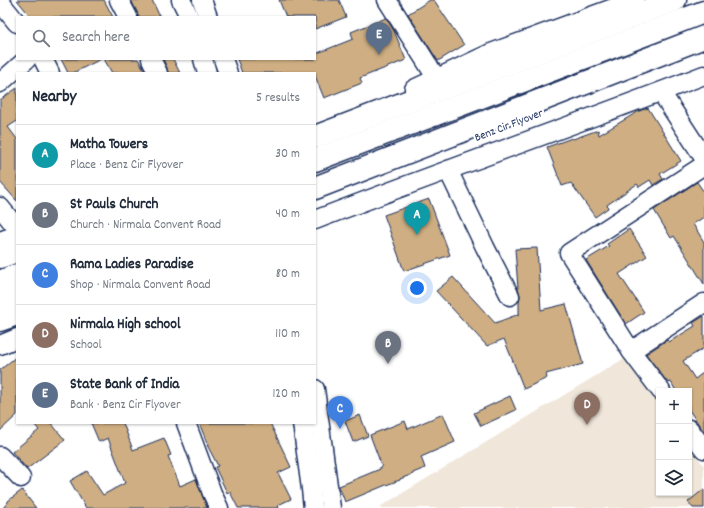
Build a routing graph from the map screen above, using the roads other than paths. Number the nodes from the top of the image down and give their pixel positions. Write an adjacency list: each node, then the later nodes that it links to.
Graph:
1 (119, 0): 8 (street)
2 (181, 0): 9 (street)
3 (387, 0): 23 (street)
4 (635, 0): 23 (street)
5 (675, 0): 27 (main road)
6 (0, 2): 10 (street)
7 (704, 12): 29 (main road)
8 (127, 16)
9 (189, 16)
10 (16, 22)
11 (704, 37): 32 (main road)
12 (704, 52): 33 (main road, Benz Cir Flyover)
13 (26, 60): 24 (street)
14 (44, 60): 18 (street)
15 (152, 60): 19 (street)
16 (203, 60): 20 (street)
17 (223, 60): 21 (street)
18 (50, 72)
19 (158, 72)
20 (208, 72)
21 (228, 72)
22 (704, 75): 25 (street)
23 (437, 78): 26 (street)
24 (0, 83)
25 (660, 92): 28 (street); 31 (street)
26 (316, 126)
27 (316, 138)
28 (704, 158)
29 (316, 160)
30 (704, 165): 51 (street)
31 (448, 170): 35 (street); 44 (street)
32 (316, 188)
33 (316, 200)
34 (0, 207): 36 (street)
35 (316, 220)
36 (16, 227)
37 (16, 235): 38 (street)
38 (0, 241)
39 (16, 251): 40 (main road)
40 (0, 257)
41 (16, 275): 42 (main road)
42 (0, 282)
43 (16, 295): 45 (main road)
44 (510, 296)
45 (0, 302)
46 (704, 303): 51 (street)
47 (16, 314): 48 (main road)
48 (0, 320)
49 (16, 338): 50 (street)
50 (0, 345)
51 (631, 351): 52 (street)
52 (659, 388)
53 (316, 396): 62 (street)
54 (186, 424): 60 (street)
55 (302, 424): 61 (street)
56 (692, 433): 57 (street)
57 (704, 449)
58 (0, 456): 59 (street)
59 (21, 478)
60 (219, 508)
61 (313, 508)
62 (331, 508)

